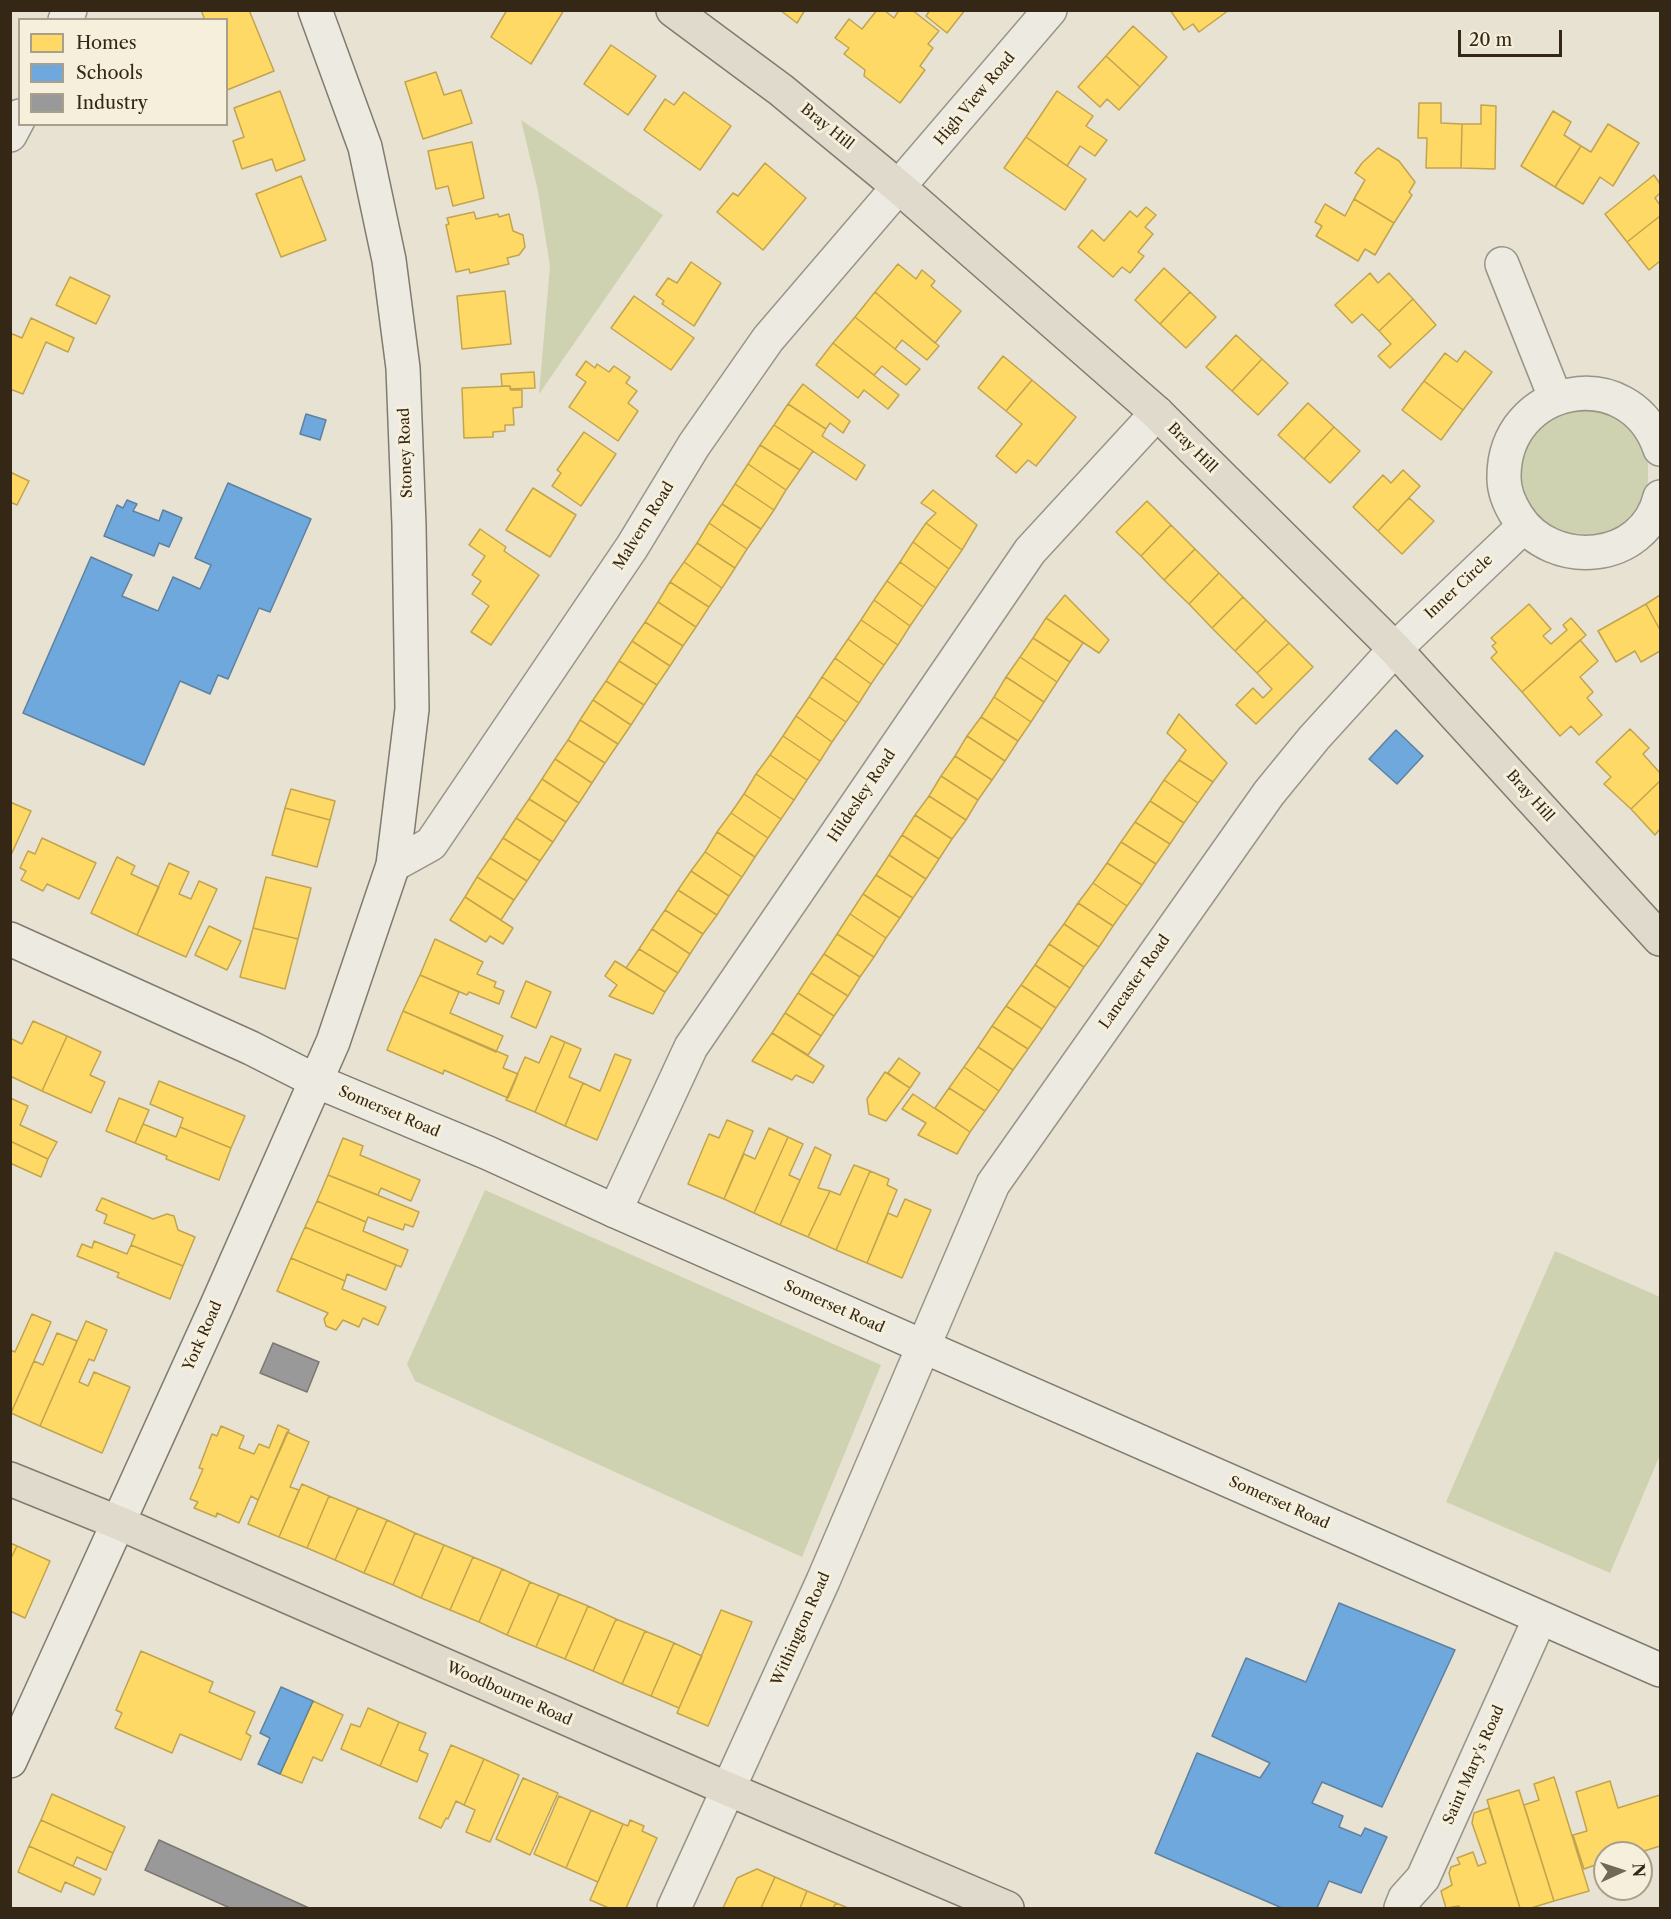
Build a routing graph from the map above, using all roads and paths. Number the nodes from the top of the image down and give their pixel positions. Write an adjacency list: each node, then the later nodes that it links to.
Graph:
1 (315, 10): 14 (street, Stoney Road)
2 (673, 10): 6 (main road, Bray Hill)
3 (1050, 10): 6 (street, High View Road)
4 (18, 120): 5 (street)
5 (10, 135)
6 (900, 188): 9 (main road, Bray Hill); 14 (street, Malvern Road)
7 (1502, 264): 8 (street)
8 (1555, 398): 10 (street); 12 (street)
9 (1157, 413): 13 (main road, Bray Hill); 19 (street, Hildesley Road)
10 (1660, 449)
11 (1660, 497): 12 (street)
12 (1524, 526): 13 (street, Inner Circle)
13 (1395, 649): 17 (main road, Bray Hill); 20 (street, Lancaster Road)
14 (393, 866): 15 (street, Stoney Road)
15 (382, 904): 18 (street, York Road)
16 (10, 939): 18 (street, Somerset Road)
17 (1660, 939)
18 (316, 1081): 19 (street, Somerset Road); 22 (street, York Road)
19 (615, 1211): 20 (street, Somerset Road)
20 (923, 1346): 23 (street, Somerset Road); 26 (street, Withington Road)
21 (10, 1479): 22 (main road, Woodbourne Road)
22 (119, 1523): 25 (street, York Road); 26 (main road, Woodbourne Road)
23 (1540, 1618): 24 (street, Somerset Road); 29 (street, Saint Mary's Road)
24 (1660, 1670)
25 (10, 1761)
26 (728, 1789): 27 (street, Withington Road); 28 (main road, Woodbourne Road)
27 (674, 1908)
28 (1007, 1908)
29 (1401, 1908)

